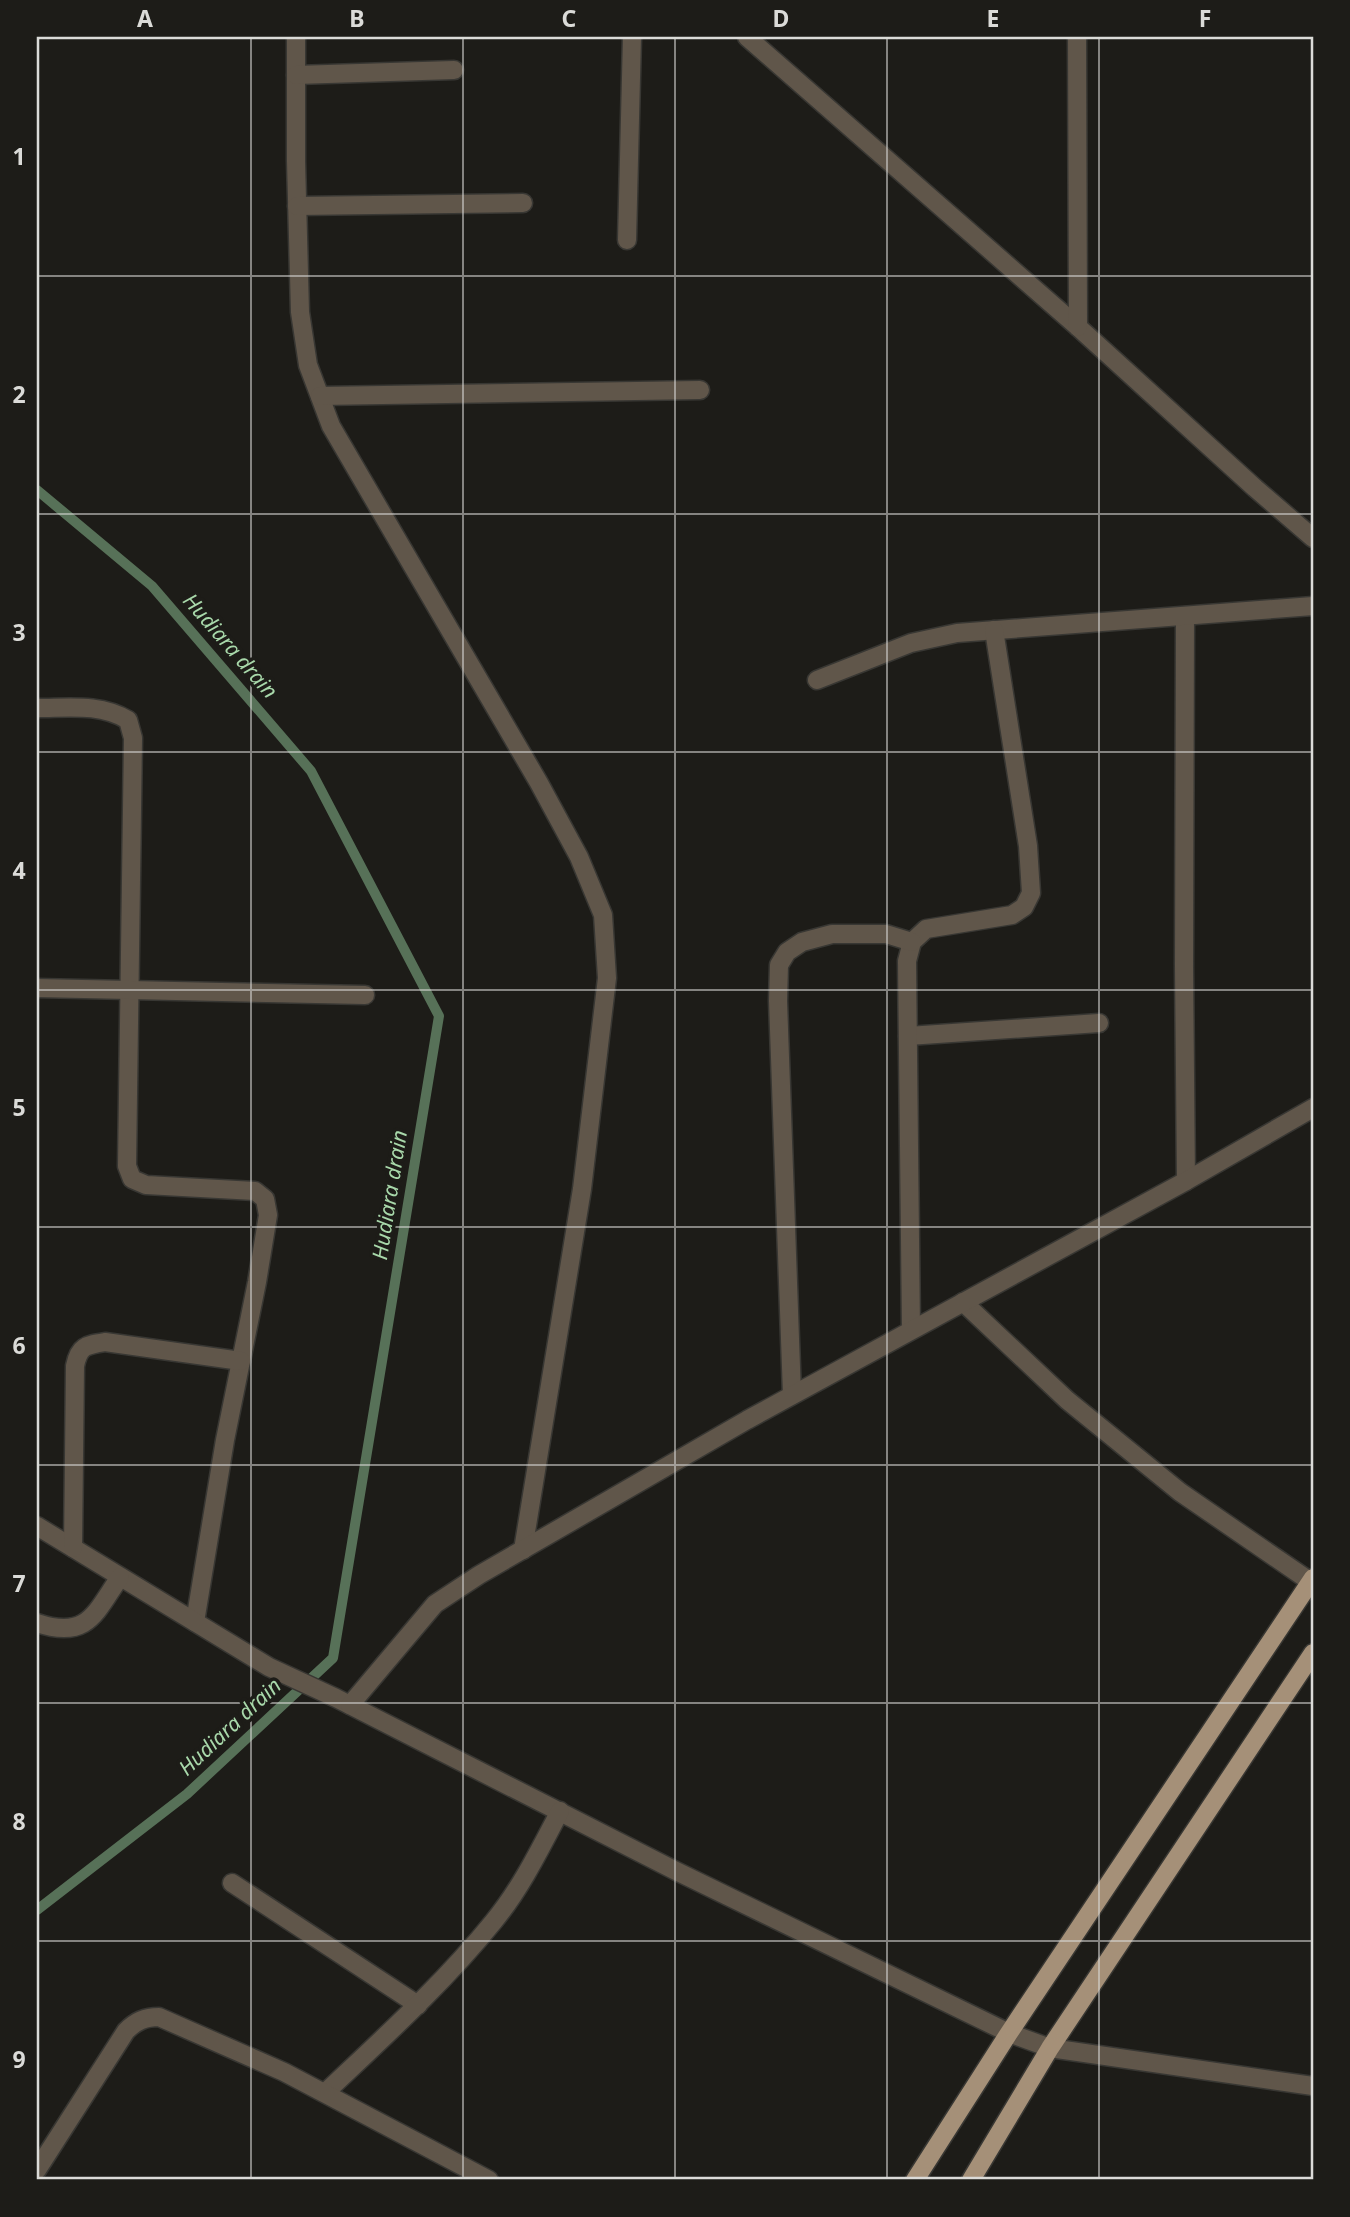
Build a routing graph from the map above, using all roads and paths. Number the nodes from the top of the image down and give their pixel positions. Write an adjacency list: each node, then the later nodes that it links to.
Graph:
1 (296, 37): 6 (street)
2 (632, 37): 9 (street)
3 (747, 37): 10 (street)
4 (1077, 37): 10 (street)
5 (454, 71): 6 (street)
6 (296, 75): 8 (street)
7 (523, 203): 8 (street)
8 (297, 206): 12 (street)
9 (627, 240)
10 (1078, 327): 13 (street)
11 (700, 390): 12 (street)
12 (320, 396): 33 (street)
13 (1313, 538)
14 (1313, 606): 15 (street)
15 (1185, 616): 16 (street); 26 (street)
16 (995, 630): 17 (street); 19 (street)
17 (817, 680)
18 (37, 708): 21 (street)
19 (912, 942): 24 (street); 30 (street)
20 (37, 988): 21 (street)
21 (130, 991): 22 (street); 29 (street)
22 (365, 995)
23 (1099, 1023): 24 (street)
24 (908, 1036): 28 (street)
25 (1313, 1108): 26 (street)
26 (1186, 1181): 27 (street)
27 (963, 1302): 28 (street); 35 (street)
28 (911, 1330): 30 (street)
29 (241, 1361): 32 (street); 36 (street)
30 (792, 1395): 33 (street)
31 (37, 1526): 32 (street)
32 (73, 1548): 34 (street)
33 (523, 1549): 39 (street)
34 (120, 1577): 36 (street); 37 (street)
35 (1312, 1580): 43 (main road)
36 (195, 1622): 39 (street)
37 (37, 1623)
38 (1313, 1653): 44 (main road)
39 (343, 1701): 40 (street)
40 (560, 1811): 42 (street); 43 (street)
41 (232, 1882): 42 (street)
42 (418, 2005): 46 (street)
43 (1009, 2033): 44 (street); 49 (main road)
44 (1050, 2048): 45 (street); 50 (main road)
45 (1313, 2086)
46 (326, 2093): 47 (street); 48 (street)
47 (37, 2170)
48 (489, 2180)
49 (915, 2180)
50 (971, 2180)

